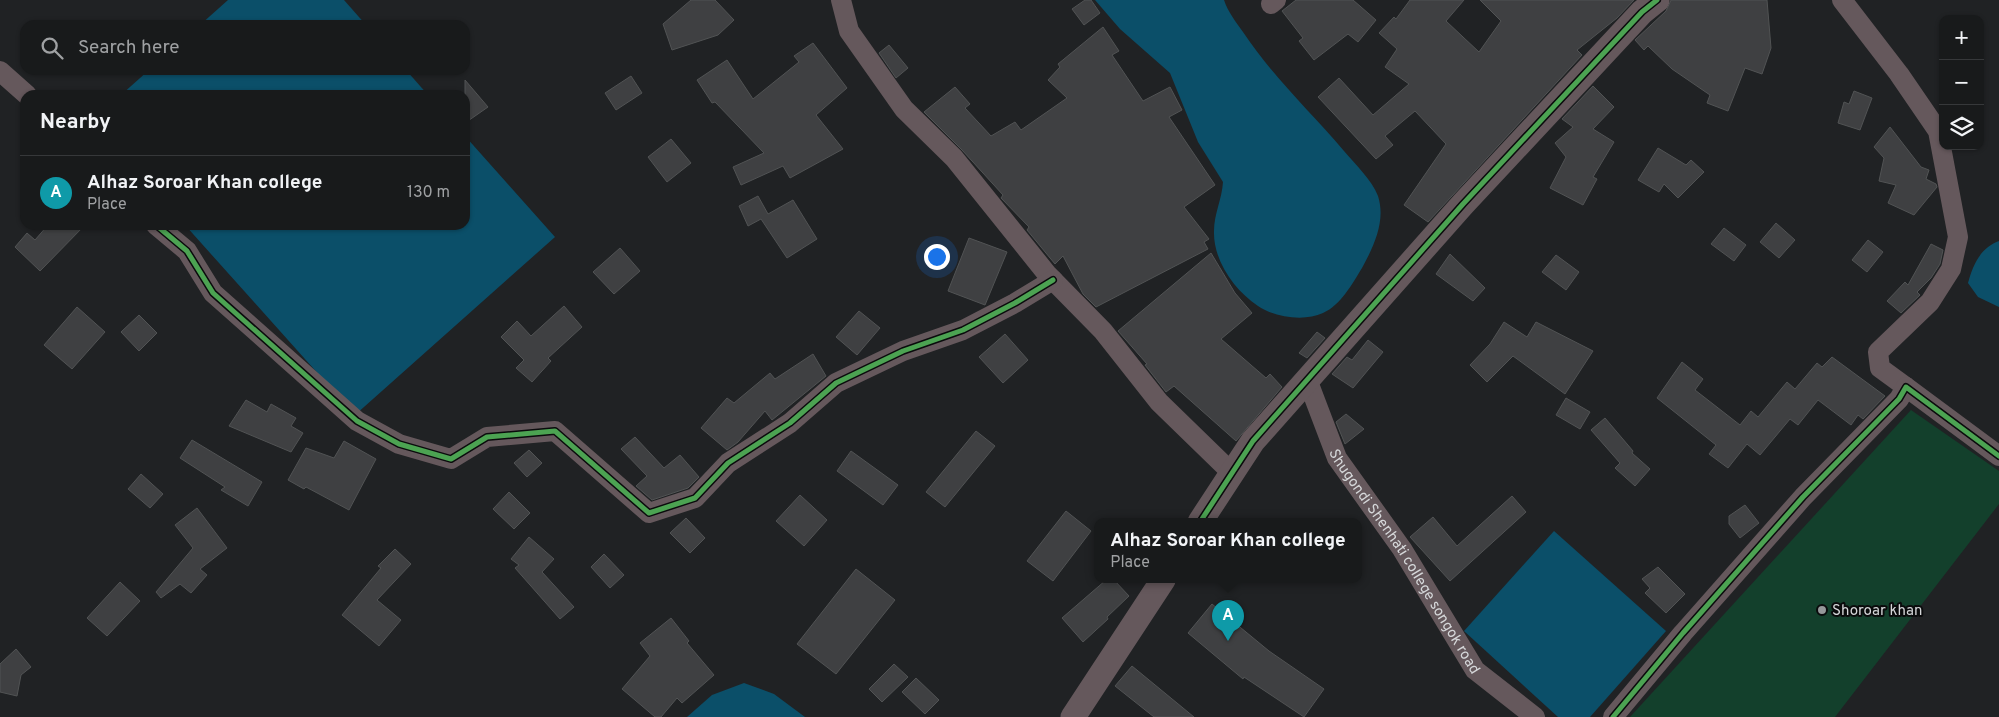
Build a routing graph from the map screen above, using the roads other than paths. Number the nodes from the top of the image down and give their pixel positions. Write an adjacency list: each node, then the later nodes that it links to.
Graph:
1 (841, 0): 7 (street)
2 (1657, 0): 8 (street)
3 (1842, 0): 9 (street)
4 (0, 71): 5 (street)
5 (21, 90)
6 (162, 230): 7 (street)
7 (1053, 280): 11 (street)
8 (1308, 379): 11 (street); 15 (street, Shugondi Shenhati college songok road)
9 (1906, 387): 10 (street); 16 (street)
10 (1999, 456)
11 (1232, 473): 12 (street)
12 (1203, 518)
13 (1161, 583): 14 (street)
14 (1073, 717)
15 (1535, 717)
16 (1613, 717)

